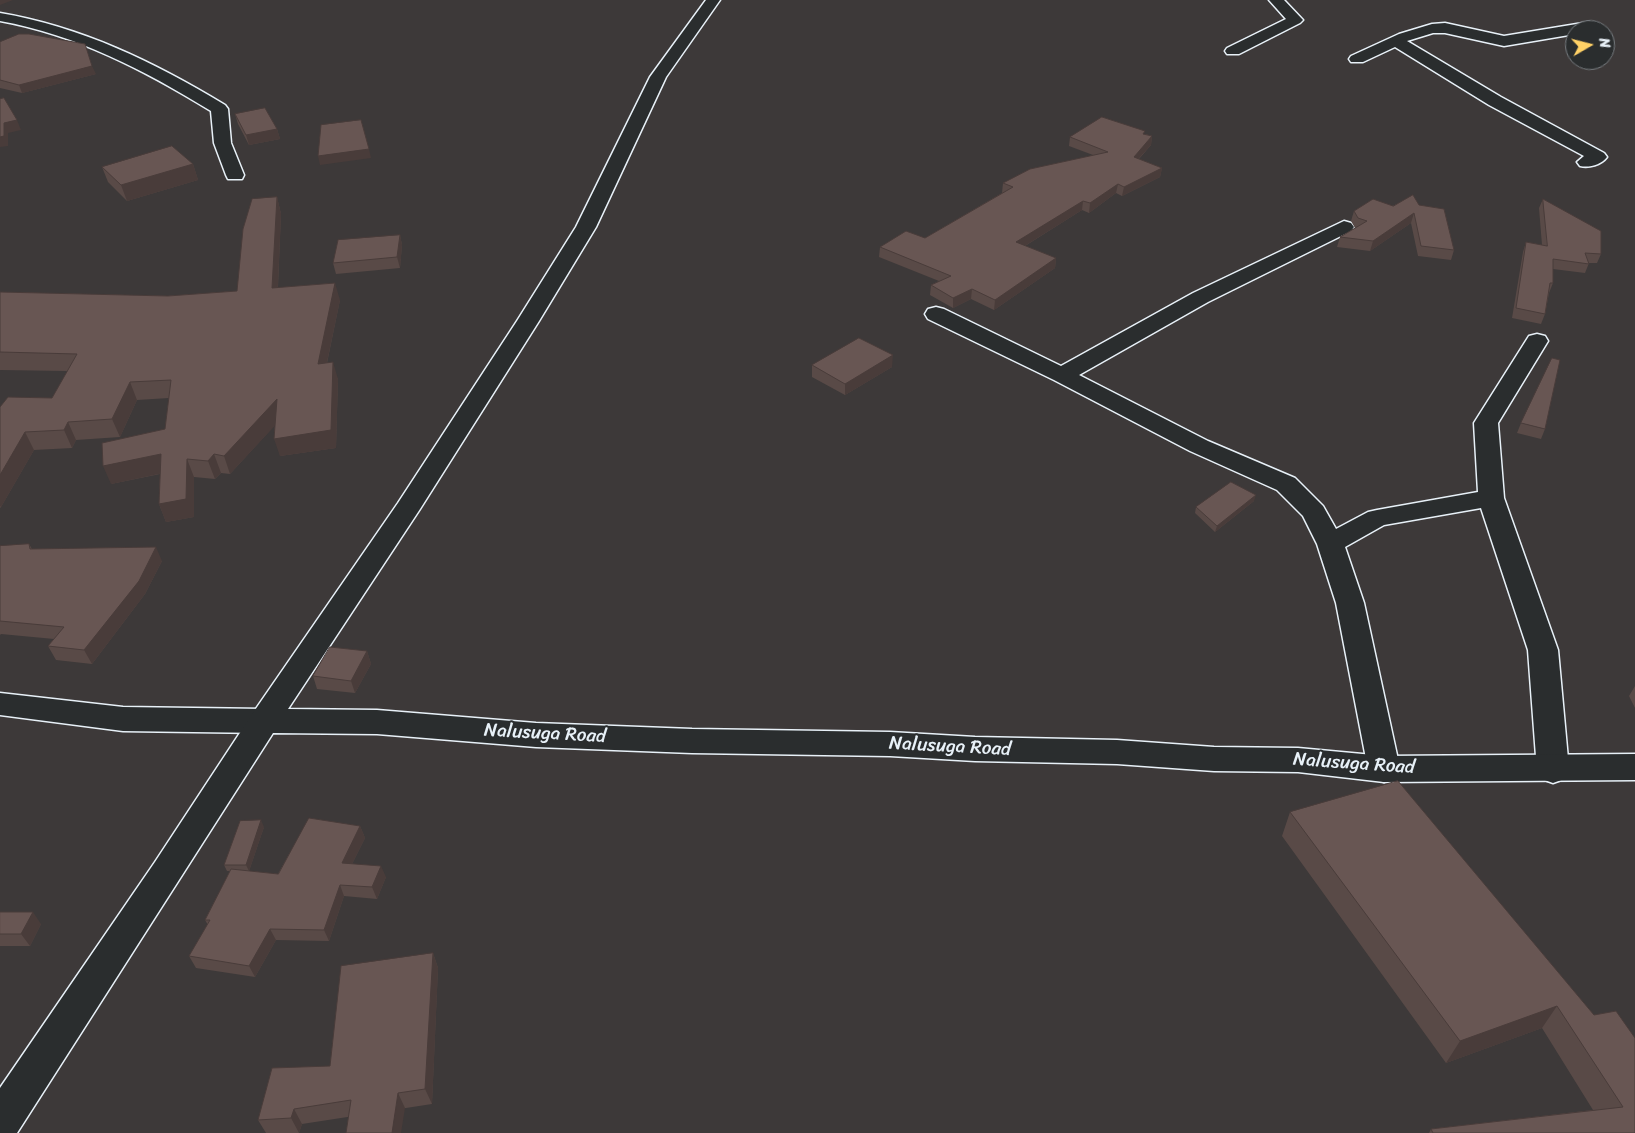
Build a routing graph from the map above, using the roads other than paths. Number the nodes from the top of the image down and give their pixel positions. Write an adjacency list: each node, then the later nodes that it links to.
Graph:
1 (713, 0): 17 (street)
2 (1276, 0): 6 (street)
3 (0, 17): 9 (street)
4 (1565, 31): 5 (street)
5 (1395, 41): 7 (street); 8 (street)
6 (1233, 51)
7 (1357, 59)
8 (1586, 162)
9 (235, 174)
10 (1344, 227): 13 (street)
11 (936, 314): 13 (street)
12 (1537, 341): 14 (street)
13 (1062, 374): 15 (street)
14 (1491, 498): 15 (street); 20 (street)
15 (1330, 544): 19 (street)
16 (0, 704): 17 (street, Nalusuga Road)
17 (264, 721): 19 (street, Nalusuga Road); 21 (street)
18 (1635, 767): 20 (street, Nalusuga Road)
19 (1384, 769): 20 (street, Nalusuga Road)
20 (1554, 770)
21 (0, 1123)

